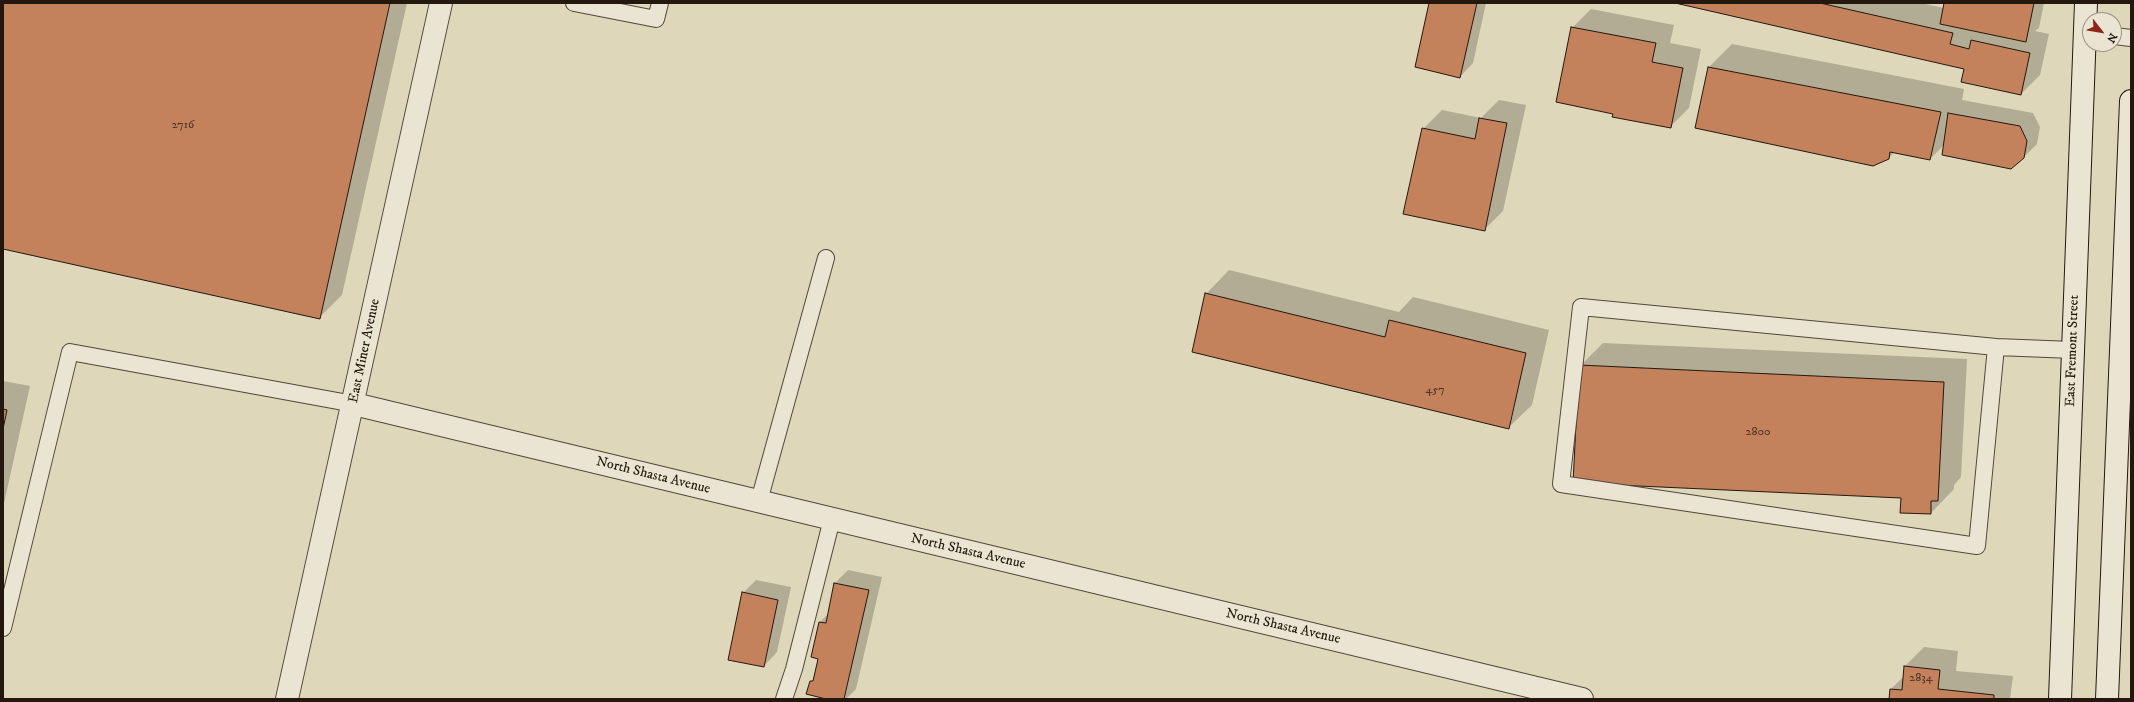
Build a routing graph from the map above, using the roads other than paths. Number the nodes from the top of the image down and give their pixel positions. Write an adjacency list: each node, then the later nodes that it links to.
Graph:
1 (441, 3): 10 (street, East Miner Avenue)
2 (574, 3): 3 (lane)
3 (660, 3)
4 (2086, 52): 9 (street, East Fremont Street)
5 (2131, 101): 7 (street)
6 (826, 258): 12 (lane)
7 (2127, 278): 11 (street)
8 (1996, 347): 8 (lane); 9 (lane)
9 (2073, 350): 18 (street, East Fremont Street)
10 (354, 404): 12 (street, North Shasta Avenue); 14 (lane); 15 (street, East Miner Avenue)
11 (2125, 408): 19 (street)
12 (759, 501): 13 (street, North Shasta Avenue)
13 (832, 519): 16 (lane); 17 (street, North Shasta Avenue)
14 (3, 628)
15 (287, 699)
16 (784, 699)
17 (1582, 699)
18 (2060, 699)
19 (2106, 699)

